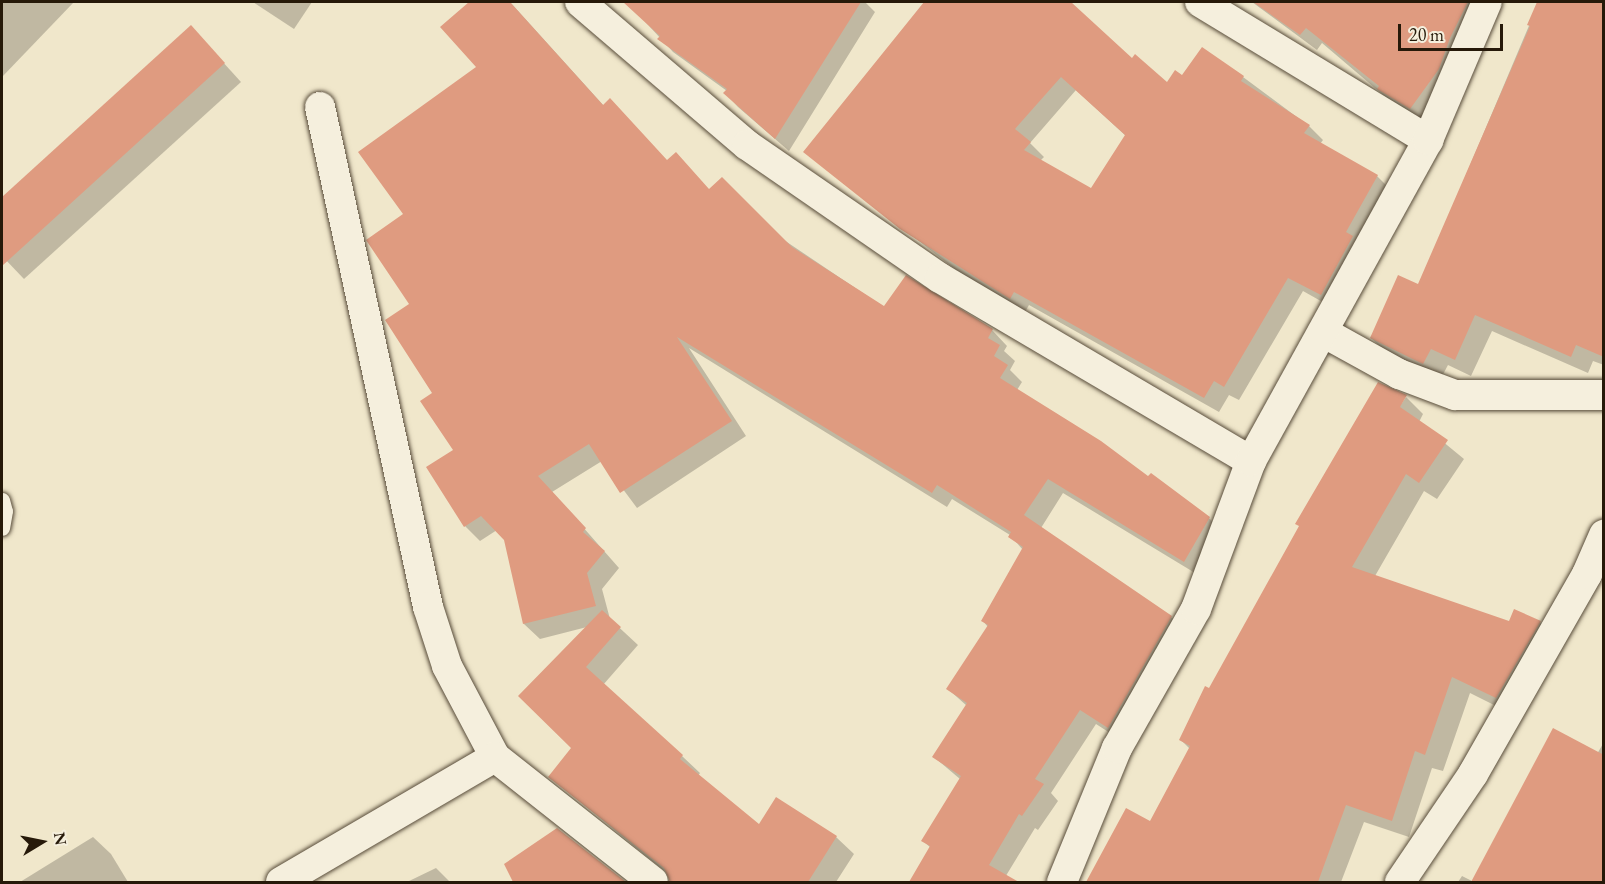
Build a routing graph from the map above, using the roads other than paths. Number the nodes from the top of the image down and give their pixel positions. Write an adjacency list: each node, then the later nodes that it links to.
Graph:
1 (580, 2): 8 (street)
2 (1200, 2): 5 (street)
3 (1487, 2): 5 (street)
4 (320, 107): 12 (street)
5 (1428, 140): 6 (street)
6 (1323, 332): 7 (street); 8 (street)
7 (1604, 395)
8 (1251, 461): 15 (street)
9 (2, 500): 10 (lane)
10 (2, 528)
11 (1604, 535): 16 (street)
12 (495, 757): 13 (street); 14 (street)
13 (281, 882)
14 (653, 882)
15 (1062, 882)
16 (1400, 882)

